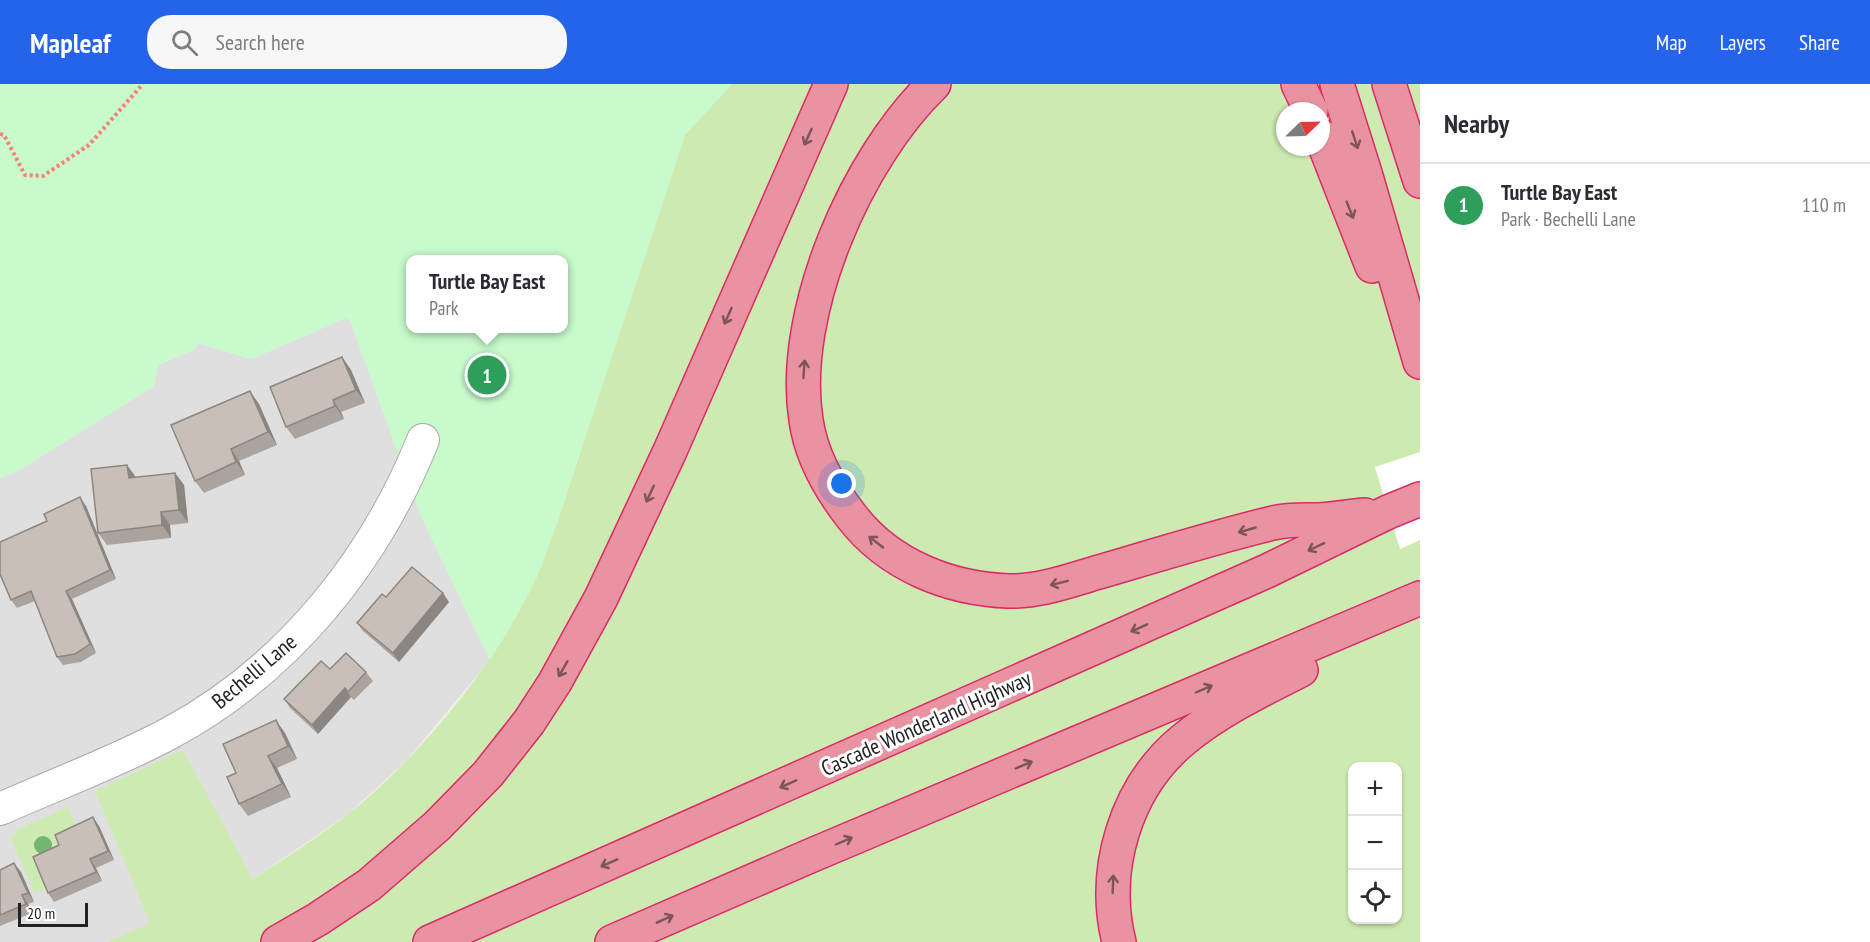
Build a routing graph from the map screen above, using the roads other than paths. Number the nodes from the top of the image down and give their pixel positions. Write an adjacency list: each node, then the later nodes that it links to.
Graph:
1 (831, 84): 16 (highway, one-way to 16)
2 (934, 84): 13 (highway, one-way to 2)
3 (1298, 84): 6 (highway)
4 (1337, 84): 9 (highway, one-way to 9)
5 (1389, 84): 8 (highway)
6 (1307, 102)
7 (1329, 156): 9 (highway, one-way to 9)
8 (1420, 181)
9 (1406, 314): 10 (highway)
10 (1420, 362)
11 (423, 440): 15 (street, Bechelli Lane)
12 (1420, 499): 13 (highway, Cascade Wonderland Highway)
13 (1388, 512): 17 (highway, Cascade Wonderland Highway, one-way to 17)
14 (1417, 609): 18 (highway, one-way to 14); 19 (highway, one-way to 14)
15 (0, 809)
16 (278, 942)
17 (430, 942)
18 (612, 942)
19 (1119, 942)

